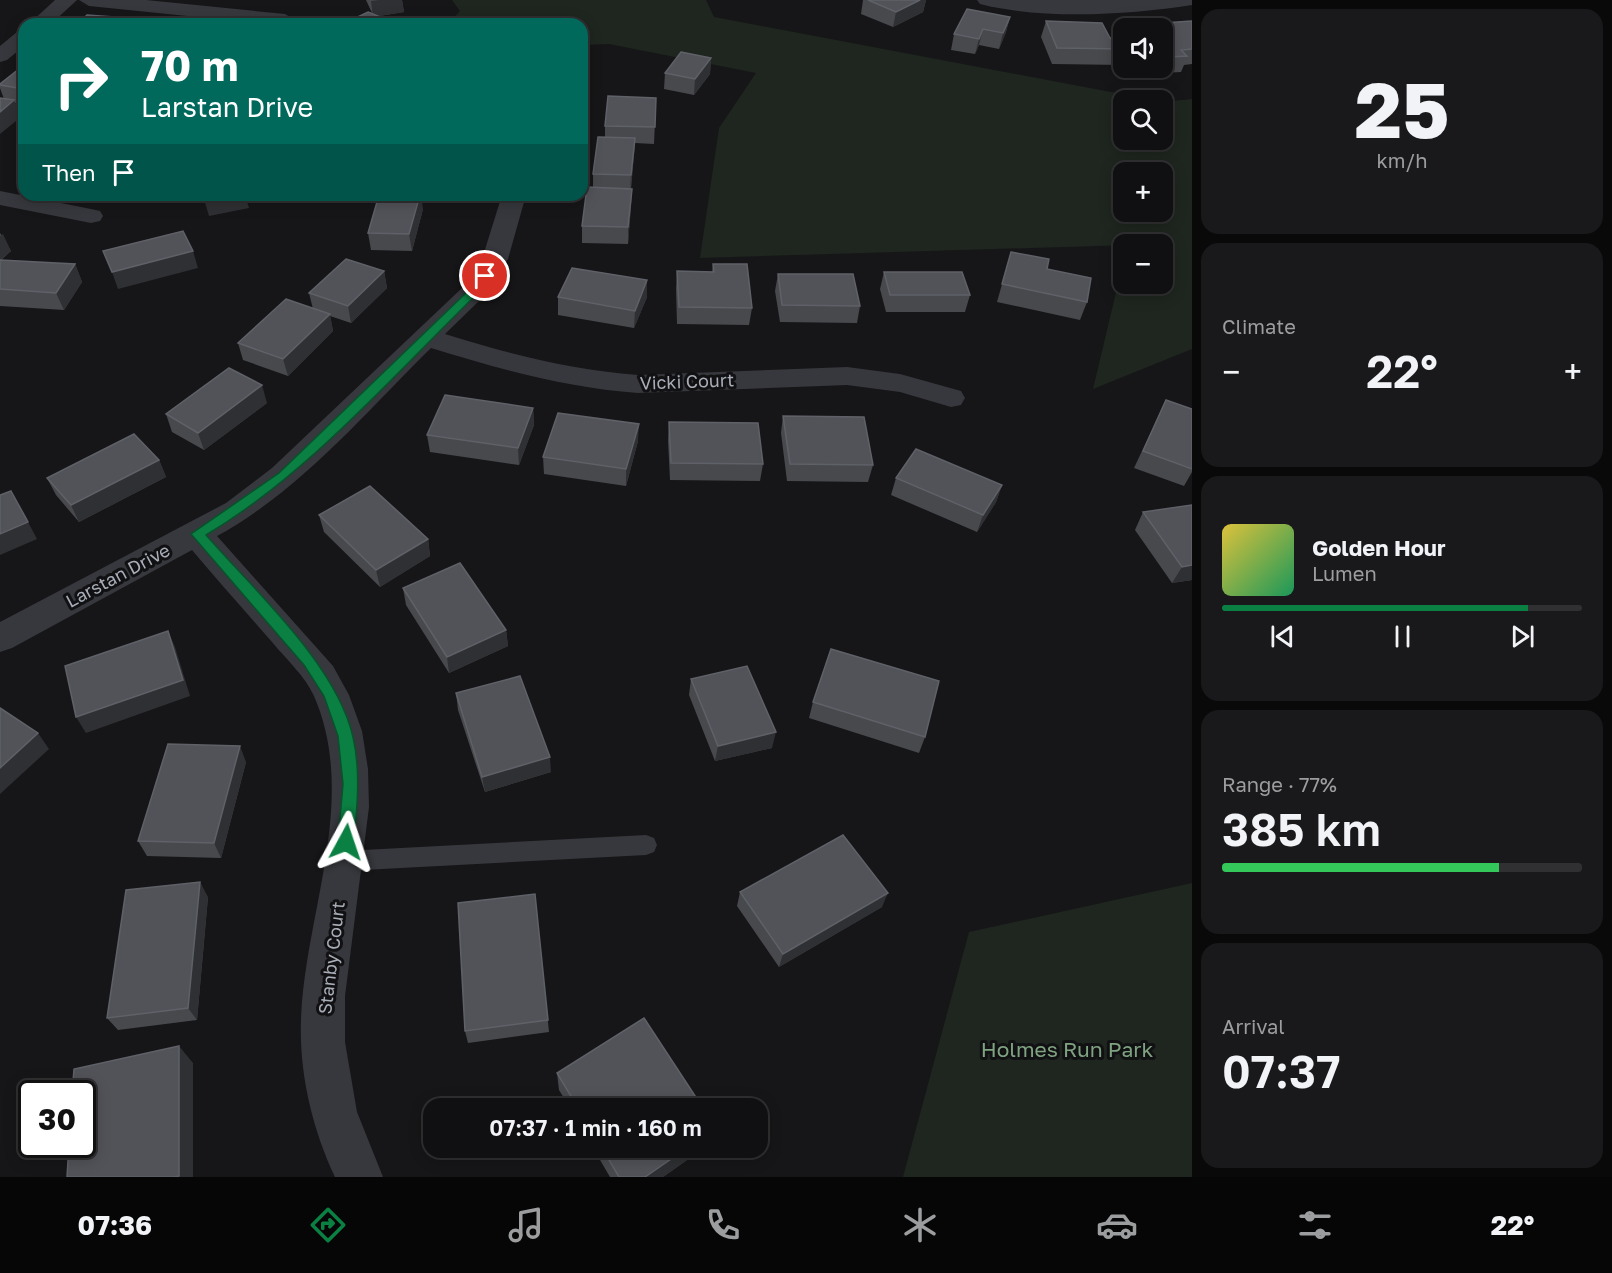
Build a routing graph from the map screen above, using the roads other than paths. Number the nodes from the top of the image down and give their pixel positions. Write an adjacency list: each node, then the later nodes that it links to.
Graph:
1 (67, 0): 5 (street)
2 (89, 0): 6 (street)
3 (987, 0): 4 (street)
4 (1190, 0)
5 (46, 18)
6 (265, 18)
7 (18, 41): 8 (street)
8 (0, 56)
9 (0, 198): 11 (street)
10 (512, 201): 12 (street, Larstan Drive)
11 (91, 216)
12 (426, 337): 13 (street, Vicki Court); 14 (street, Larstan Drive)
13 (951, 398)
14 (197, 534): 15 (street, Larstan Drive); 17 (street, Stanby Court)
15 (0, 638)
16 (646, 845): 17 (lane)
17 (344, 861): 18 (street, Stanby Court)
18 (360, 1177)

